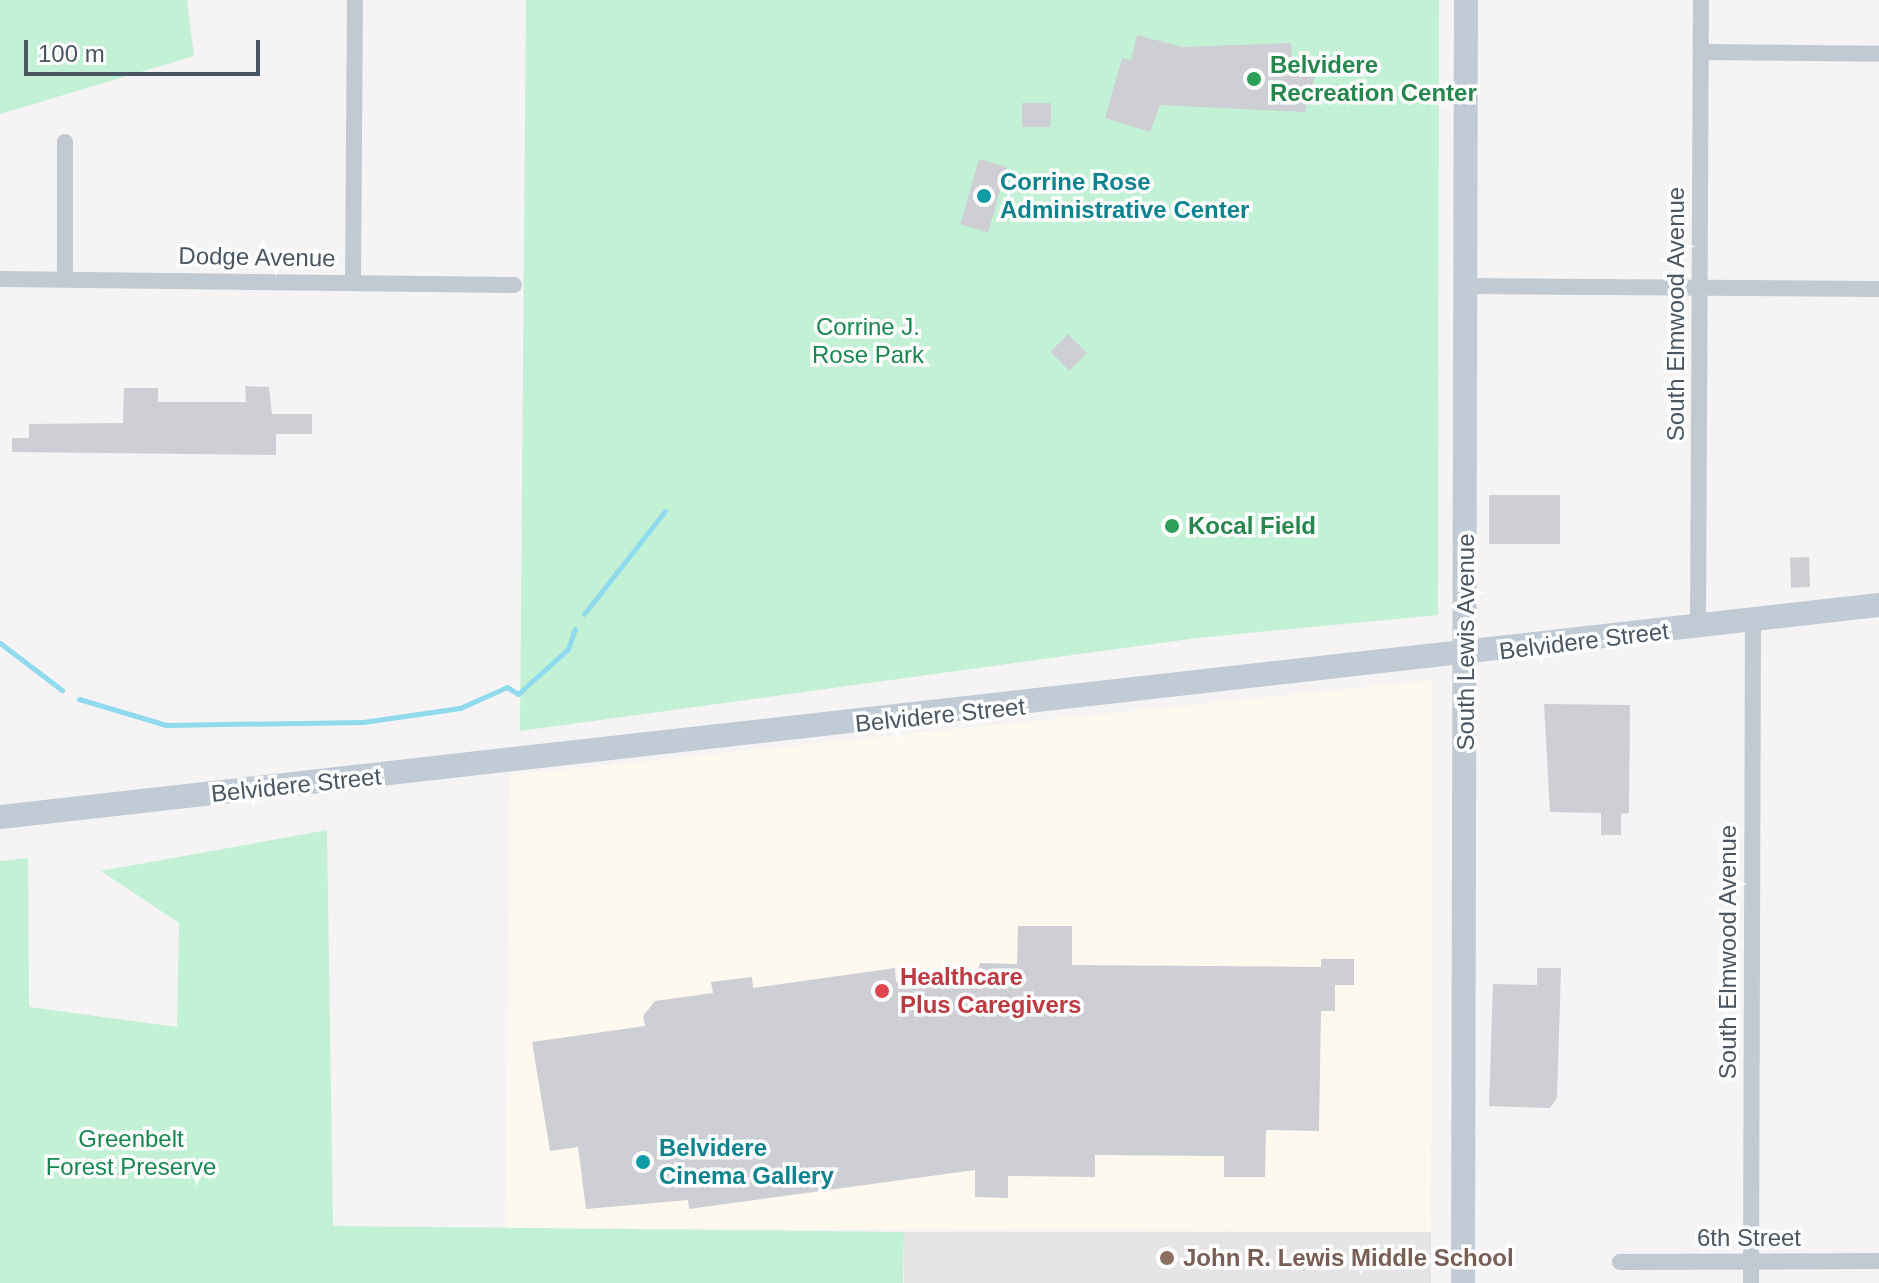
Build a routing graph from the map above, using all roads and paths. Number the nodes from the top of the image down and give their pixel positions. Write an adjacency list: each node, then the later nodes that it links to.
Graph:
1 (355, 0): 9 (street)
2 (1466, 0): 11 (main road, South Lewis Avenue)
3 (1701, 0): 4 (street, South Elmwood Avenue)
4 (1701, 52): 5 (street); 12 (street, South Elmwood Avenue)
5 (1879, 54)
6 (65, 142): 8 (street)
7 (0, 279): 8 (street, Dodge Avenue)
8 (65, 279): 9 (street, Dodge Avenue)
9 (353, 283): 10 (street, Dodge Avenue)
10 (514, 285)
11 (1466, 286): 12 (street); 17 (main road, South Lewis Avenue)
12 (1700, 288): 13 (street); 16 (street, South Elmwood Avenue)
13 (1879, 289)
14 (1879, 605): 15 (main road, Belvidere Street)
15 (1753, 621): 16 (main road, Belvidere Street); 21 (street, South Elmwood Avenue)
16 (1698, 627): 17 (main road, Belvidere Street)
17 (1466, 656): 18 (main road, Belvidere Street); 22 (main road, South Lewis Avenue)
18 (0, 817)
19 (1879, 1261): 21 (street, 6th Street)
20 (1620, 1262): 21 (street, 6th Street)
21 (1751, 1262): 23 (street, South Elmwood Avenue)
22 (1463, 1283)
23 (1751, 1283)

